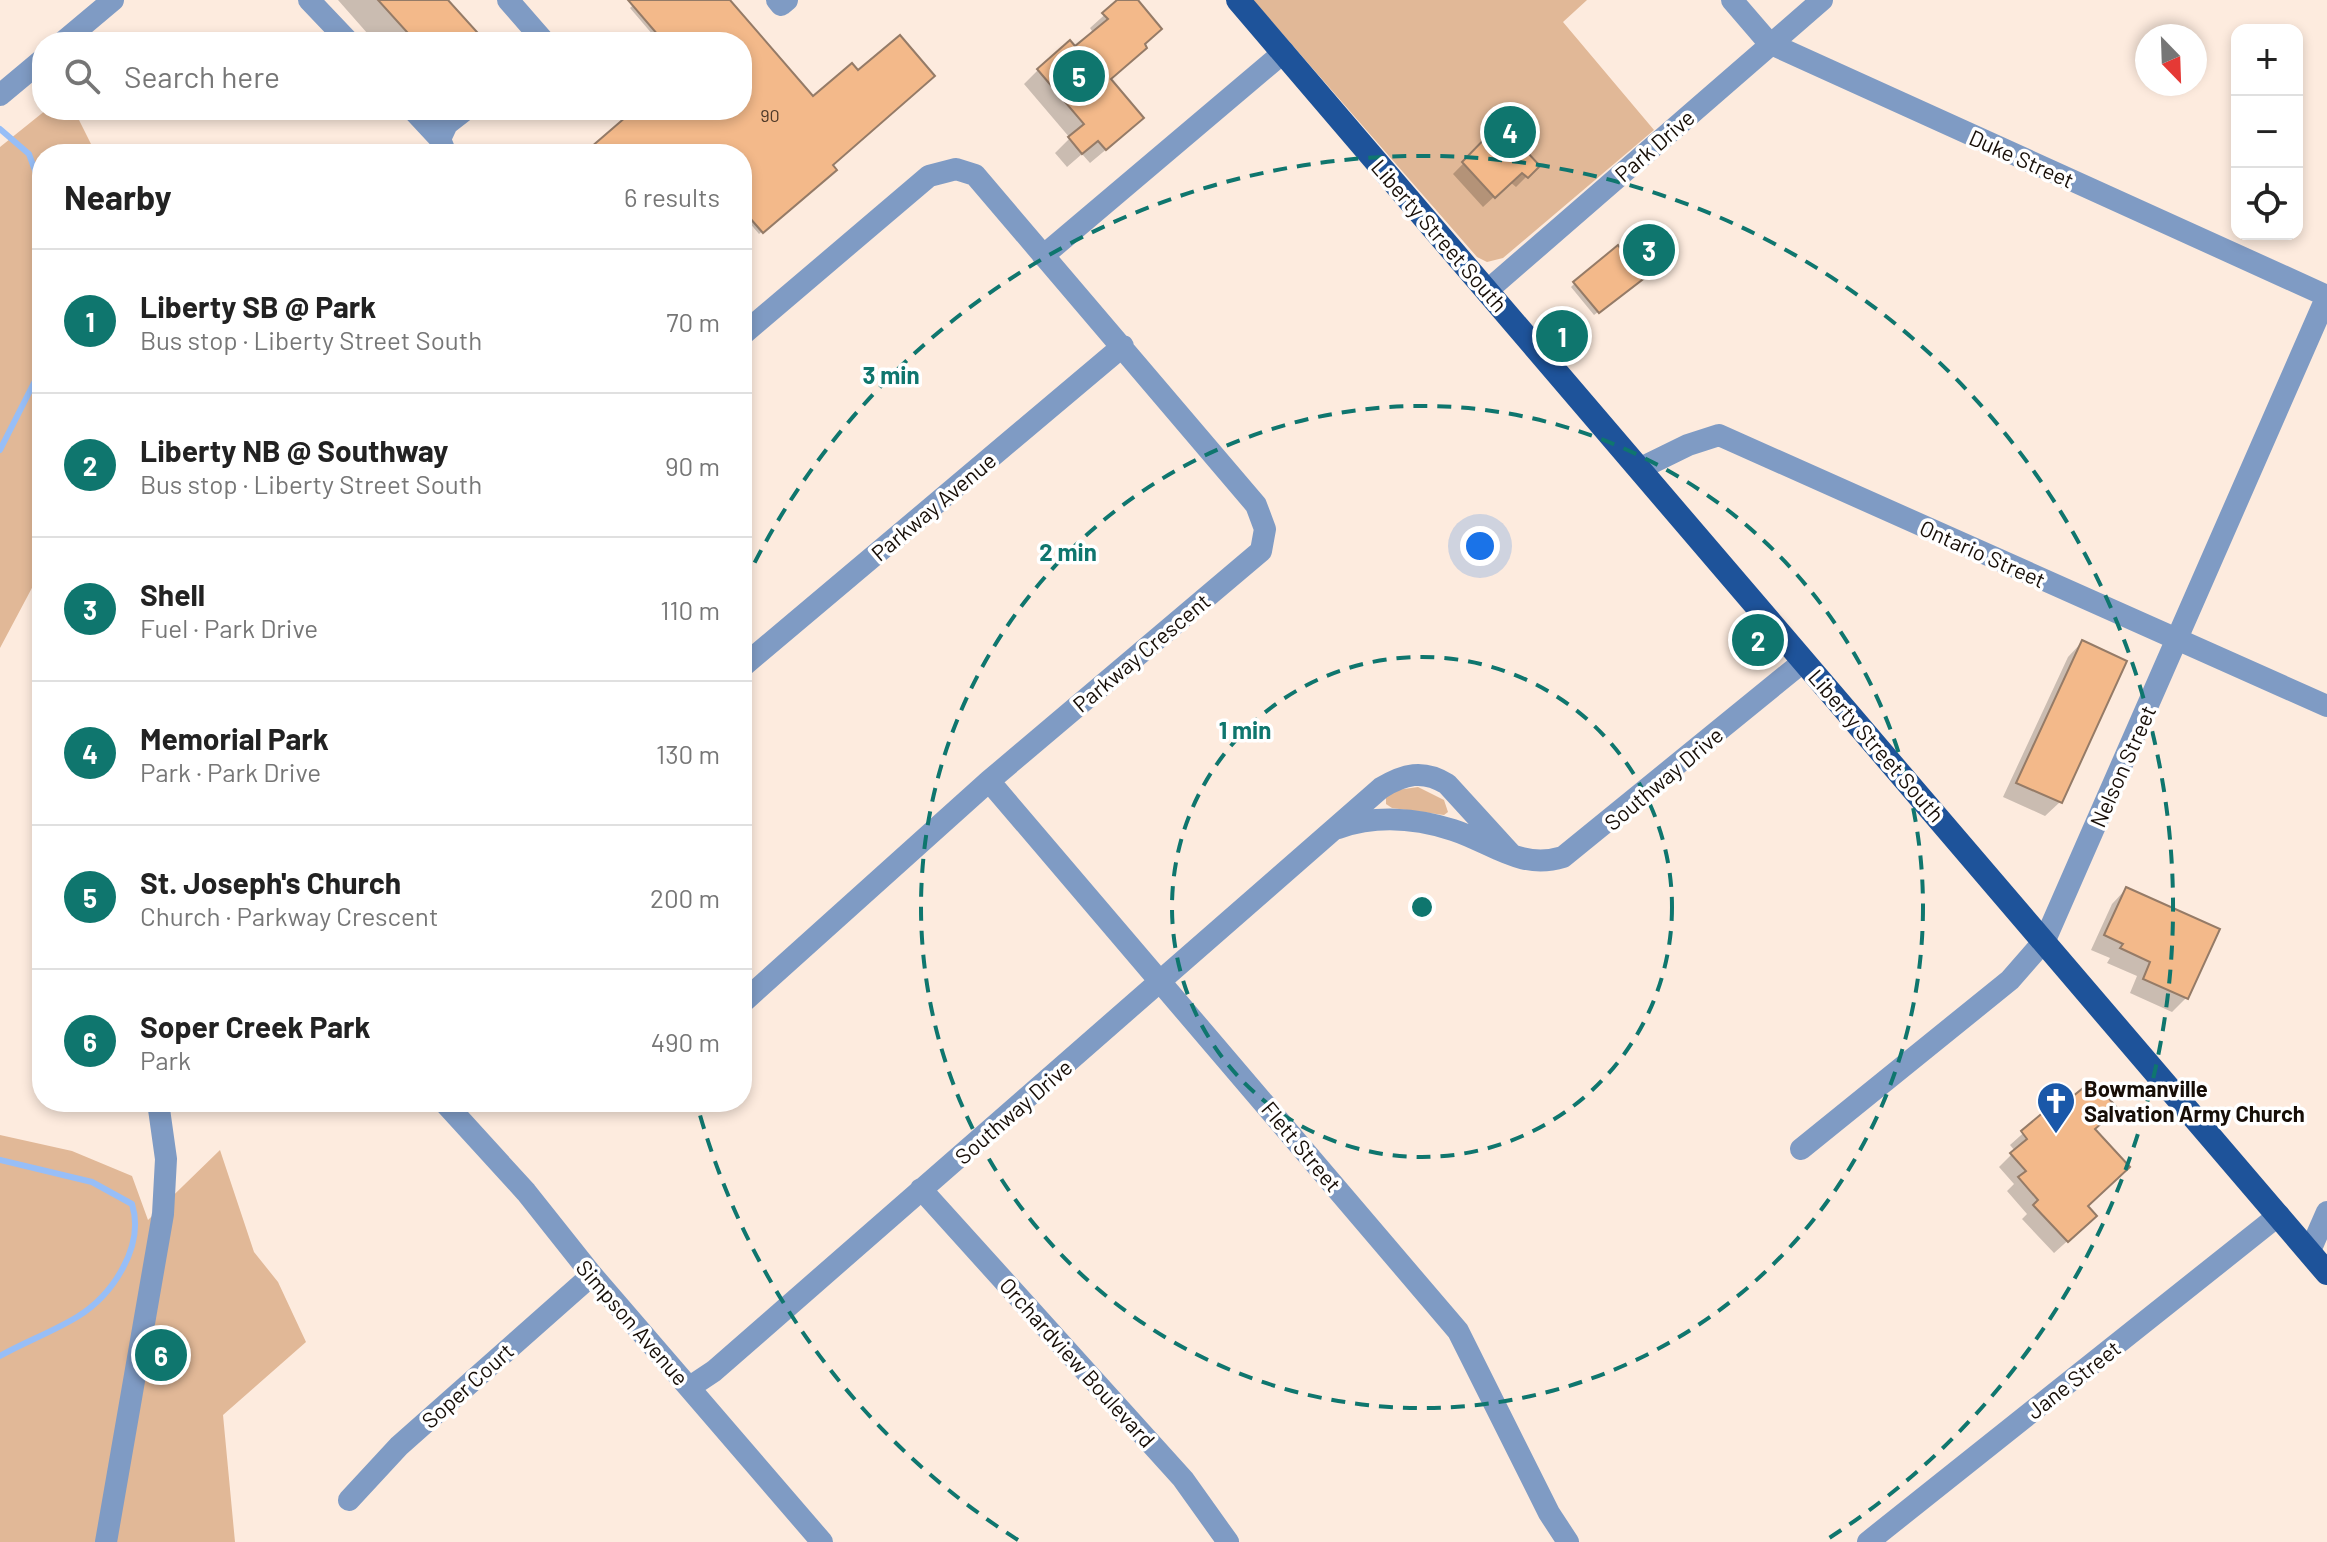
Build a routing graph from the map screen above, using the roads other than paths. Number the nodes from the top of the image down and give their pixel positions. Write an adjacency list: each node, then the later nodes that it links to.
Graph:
1 (113, 0): 9 (street)
2 (309, 0): 10 (street)
3 (508, 0): 11 (street)
4 (777, 0): 5 (street)
5 (787, 0)
6 (1238, 0): 13 (main road, Liberty Street South)
7 (1732, 0): 12 (street, Duke Street)
8 (1822, 0): 12 (street, Park Drive)
9 (75, 32)
10 (339, 32)
11 (536, 32)
12 (1769, 43): 21 (street, Park Drive); 22 (street, Duke Street)
13 (1284, 52): 20 (street); 21 (main road, Liberty Street South)
14 (32, 69): 15 (street)
15 (6, 91)
16 (421, 120): 18 (street)
17 (452, 120): 19 (street)
18 (441, 144)
19 (444, 144)
20 (1043, 256): 23 (street, Parkway Crescent); 24 (street, Parkway Crescent)
21 (1488, 290): 25 (main road, Liberty Street South)
22 (2327, 296): 26 (street, Nelson Street)
23 (752, 326)
24 (1123, 346): 27 (street, Parkway Avenue); 30 (street, Parkway Crescent)
25 (1639, 469): 26 (street, Ontario Street); 28 (main road, Liberty Street South)
26 (2178, 641): 29 (street, Ontario Street); 33 (street, Nelson Street)
27 (752, 659)
28 (1804, 661): 32 (street, Southway Drive); 33 (main road, Liberty Street South)
29 (2327, 706)
30 (989, 781): 34 (street, Flett Street); 35 (street, Parkway Crescent)
31 (1333, 829): 32 (street, Southway Drive); 32 (street, Southway Drive); 34 (street, Southway Drive)
32 (1510, 853)
33 (2045, 940): 38 (street, Nelson Street); 41 (main road, Liberty Street South)
34 (1160, 982): 39 (street, Southway Drive); 50 (street, Flett Street)
35 (752, 994)
36 (159, 1112): 47 (street)
37 (453, 1112): 44 (street, Simpson Avenue)
38 (1801, 1149)
39 (921, 1189): 45 (street, Southway Drive); 49 (street, Orchardview Boulevard)
40 (2327, 1212): 42 (street)
41 (2279, 1215): 42 (main road, Liberty Street South); 51 (street, Jane Street)
42 (2309, 1253): 43 (main road, Liberty Street South)
43 (2327, 1273)
44 (592, 1275): 45 (street, Simpson Avenue); 46 (street, Soper Court)
45 (690, 1387): 48 (street, Simpson Avenue)
46 (349, 1500)
47 (106, 1542)
48 (822, 1542)
49 (1228, 1542)
50 (1568, 1542)
51 (1868, 1542)

